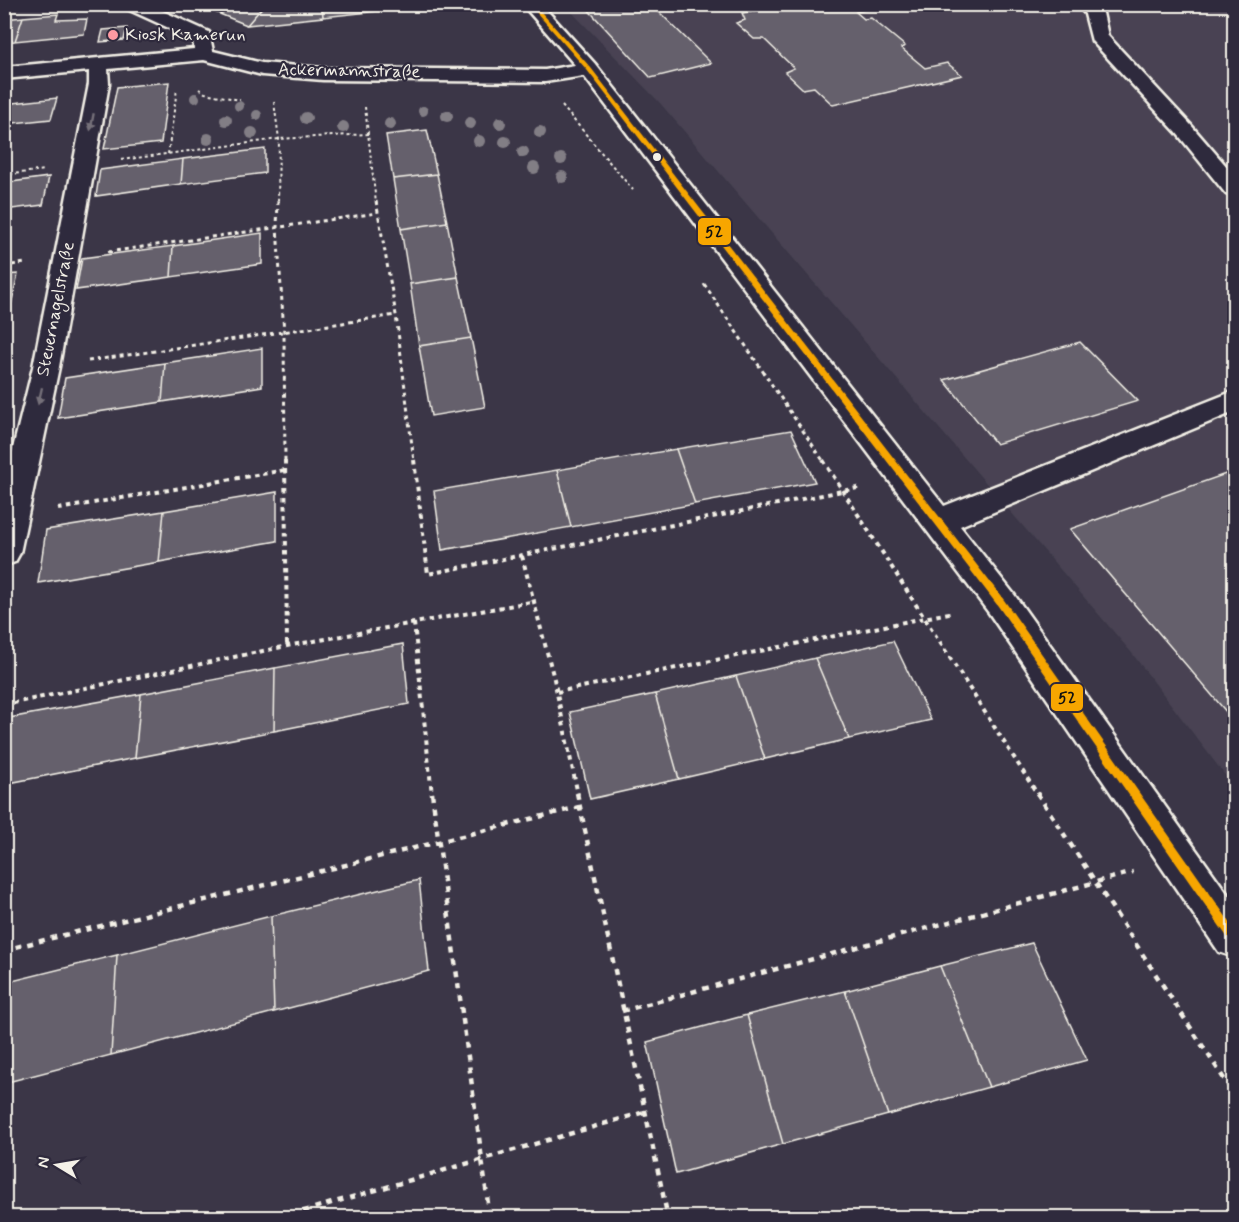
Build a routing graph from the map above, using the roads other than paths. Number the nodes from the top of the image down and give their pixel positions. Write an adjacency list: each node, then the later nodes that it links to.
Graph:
1 (131, 4): 4 (street)
2 (531, 4): 6 (street)
3 (1086, 4): 8 (street)
4 (204, 54): 5 (street, Ackermannstraße); 6 (street, Ackermannstraße)
5 (98, 64): 7 (street, Ackermannstraße); 11 (street, Steuernagelstraße, one-way to 11)
6 (589, 69): 10 (street)
7 (4, 73)
8 (1234, 189)
9 (1234, 401): 10 (street)
10 (940, 521): 12 (street)
11 (4, 553)
12 (1234, 937)

